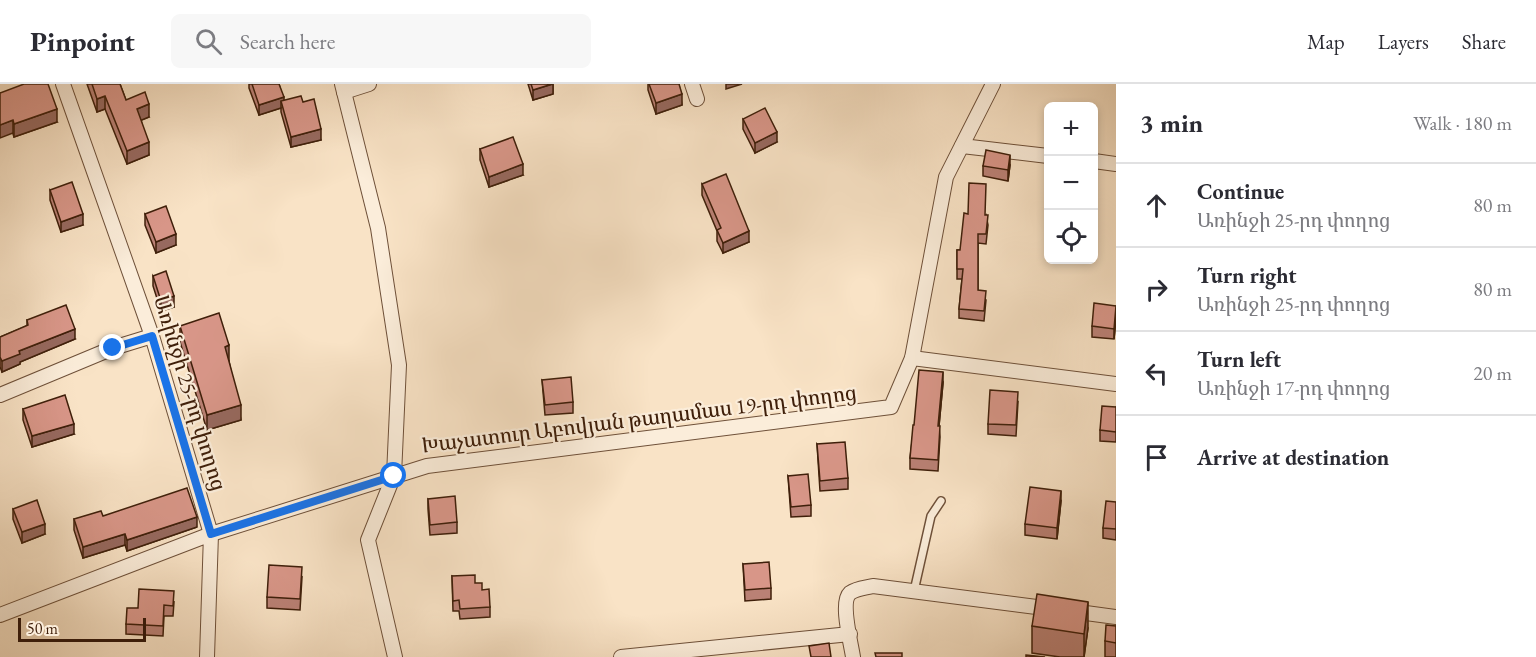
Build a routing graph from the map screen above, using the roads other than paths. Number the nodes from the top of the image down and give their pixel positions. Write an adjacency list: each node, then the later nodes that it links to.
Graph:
1 (63, 84): 11 (street, Առինջի 25-րդ փողոց)
2 (369, 84): 5 (street)
3 (692, 84): 6 (street)
4 (993, 84): 7 (street)
5 (343, 88): 15 (street)
6 (697, 99)
7 (962, 146): 8 (street); 12 (street)
8 (1044, 156)
9 (1098, 162): 10 (street)
10 (1116, 164)
11 (152, 336): 14 (street); 17 (street, Առինջի 25-րդ փողոց)
12 (912, 358): 13 (street); 15 (street, Խաչատուր Աբովյան թաղամաս 19-րդ փողոց)
13 (1116, 384)
14 (0, 395)
15 (394, 476): 17 (street); 23 (street)
16 (941, 501): 18 (lane)
17 (211, 534): 19 (street); 22 (street, Առինջի 25-րդ փողոց)
18 (914, 591): 20 (street); 21 (street)
19 (0, 615)
20 (1116, 617)
21 (850, 634): 24 (street); 25 (street)
22 (207, 657)
23 (395, 657)
24 (621, 657)
25 (853, 657)

